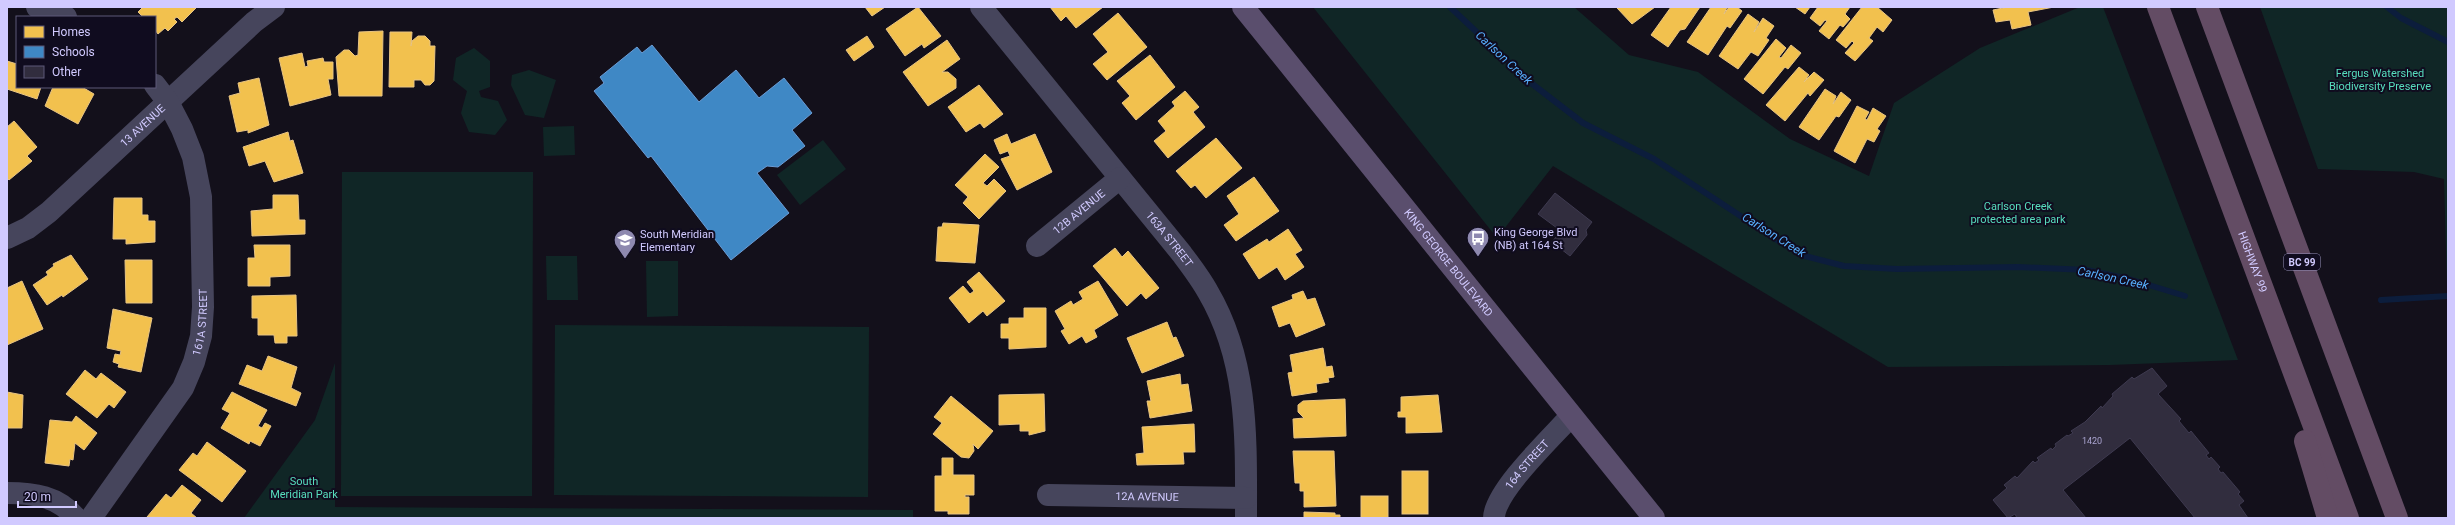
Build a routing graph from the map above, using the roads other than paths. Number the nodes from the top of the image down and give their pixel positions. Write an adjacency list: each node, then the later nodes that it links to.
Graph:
1 (37, 7): 7 (street)
2 (274, 7): 8 (street, 13 AVENUE)
3 (981, 7): 9 (street, 163A STREET)
4 (1243, 7): 13 (main road, KING GEORGE BOULEVARD)
5 (2158, 7): 12 (highway, HIGHWAY 99)
6 (2207, 7): 23 (highway, BC 99)
7 (63, 16)
8 (161, 93): 10 (street, 13 AVENUE); 18 (street, 161A STREET)
9 (1120, 178): 11 (street, 12B AVENUE); 16 (street, 163A STREET)
10 (7, 238)
11 (1037, 246)
12 (2253, 261): 21 (highway); 22 (highway, HIGHWAY 99)
13 (1571, 416): 19 (street, 164 STREET); 20 (main road, KING GEORGE BOULEVARD)
14 (7, 493): 17 (street)
15 (1048, 495): 16 (street, 12A AVENUE)
16 (1246, 508)
17 (76, 518)
18 (91, 518)
19 (1494, 518)
20 (1654, 518)
21 (2328, 518)
22 (2348, 518)
23 (2397, 518)

